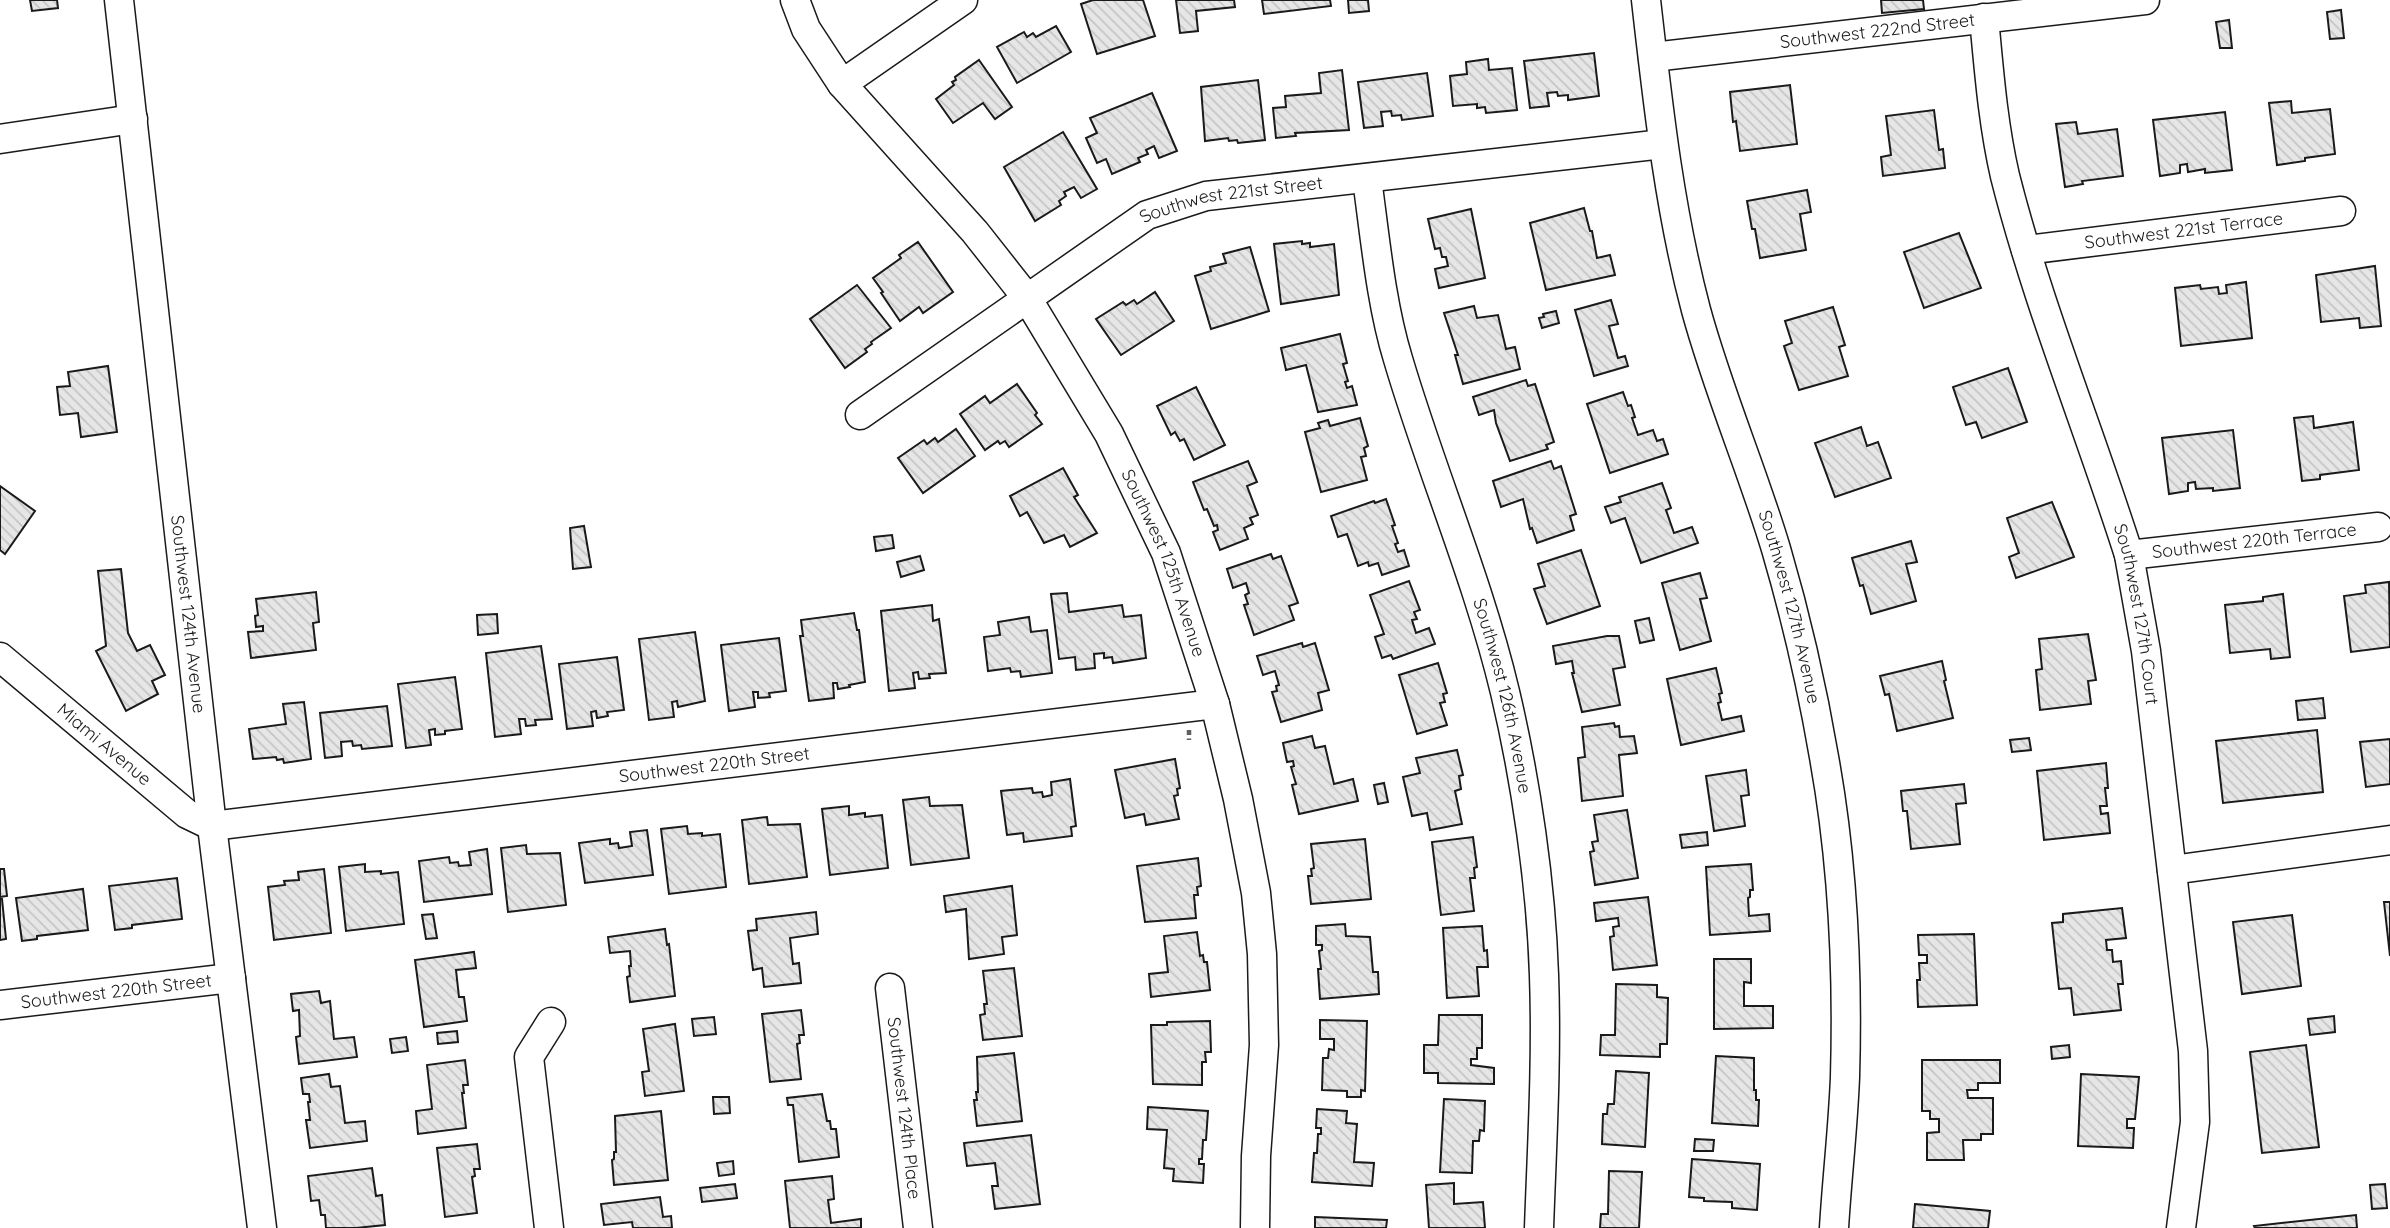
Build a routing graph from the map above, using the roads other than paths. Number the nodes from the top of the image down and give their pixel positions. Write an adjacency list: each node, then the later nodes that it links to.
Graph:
1 (119, 0): 9 (street, Southwest 124th Avenue)
2 (795, 0): 8 (street, Southwest 125th Avenue)
3 (963, 0): 8 (street)
4 (1646, 0): 7 (street, Southwest 127th Avenue)
5 (2145, 0): 6 (street, Southwest 222nd Street)
6 (1984, 18): 7 (street, Southwest 222nd Street); 14 (street, Southwest 127th Court)
7 (1653, 57): 11 (street, Southwest 127th Avenue)
8 (842, 84): 15 (street, Southwest 125th Avenue)
9 (133, 119): 10 (street); 21 (street, Southwest 124th Avenue)
10 (0, 139)
11 (1663, 144): 12 (street, Southwest 221st Street); 33 (street, Southwest 127th Avenue)
12 (1367, 179): 15 (street, Southwest 221st Street); 32 (street, Southwest 126th Avenue)
13 (2341, 211): 14 (street, Southwest 221st Terrace)
14 (2026, 250): 18 (street, Southwest 127th Court)
15 (1027, 298): 16 (street, Southwest 221st Street); 20 (street, Southwest 125th Avenue)
16 (860, 415)
17 (2378, 527): 18 (street, Southwest 220th Terrace)
18 (2129, 555): 23 (street, Southwest 127th Court)
19 (0, 657): 21 (street, Miami Avenue)
20 (1215, 704): 21 (street, Southwest 220th Street); 31 (street, Southwest 125th Avenue)
21 (212, 826): 24 (street, Southwest 124th Avenue)
22 (2390, 840): 23 (street)
23 (2172, 870): 34 (street, Southwest 127th Court)
24 (231, 978): 26 (street, Southwest 220th Street); 28 (street, Southwest 124th Avenue)
25 (890, 988): 30 (street, Southwest 124th Place)
26 (0, 1005)
27 (551, 1022): 29 (street)
28 (262, 1228)
29 (549, 1228)
30 (918, 1228)
31 (1255, 1228)
32 (1539, 1228)
33 (1834, 1228)
34 (2181, 1228)

